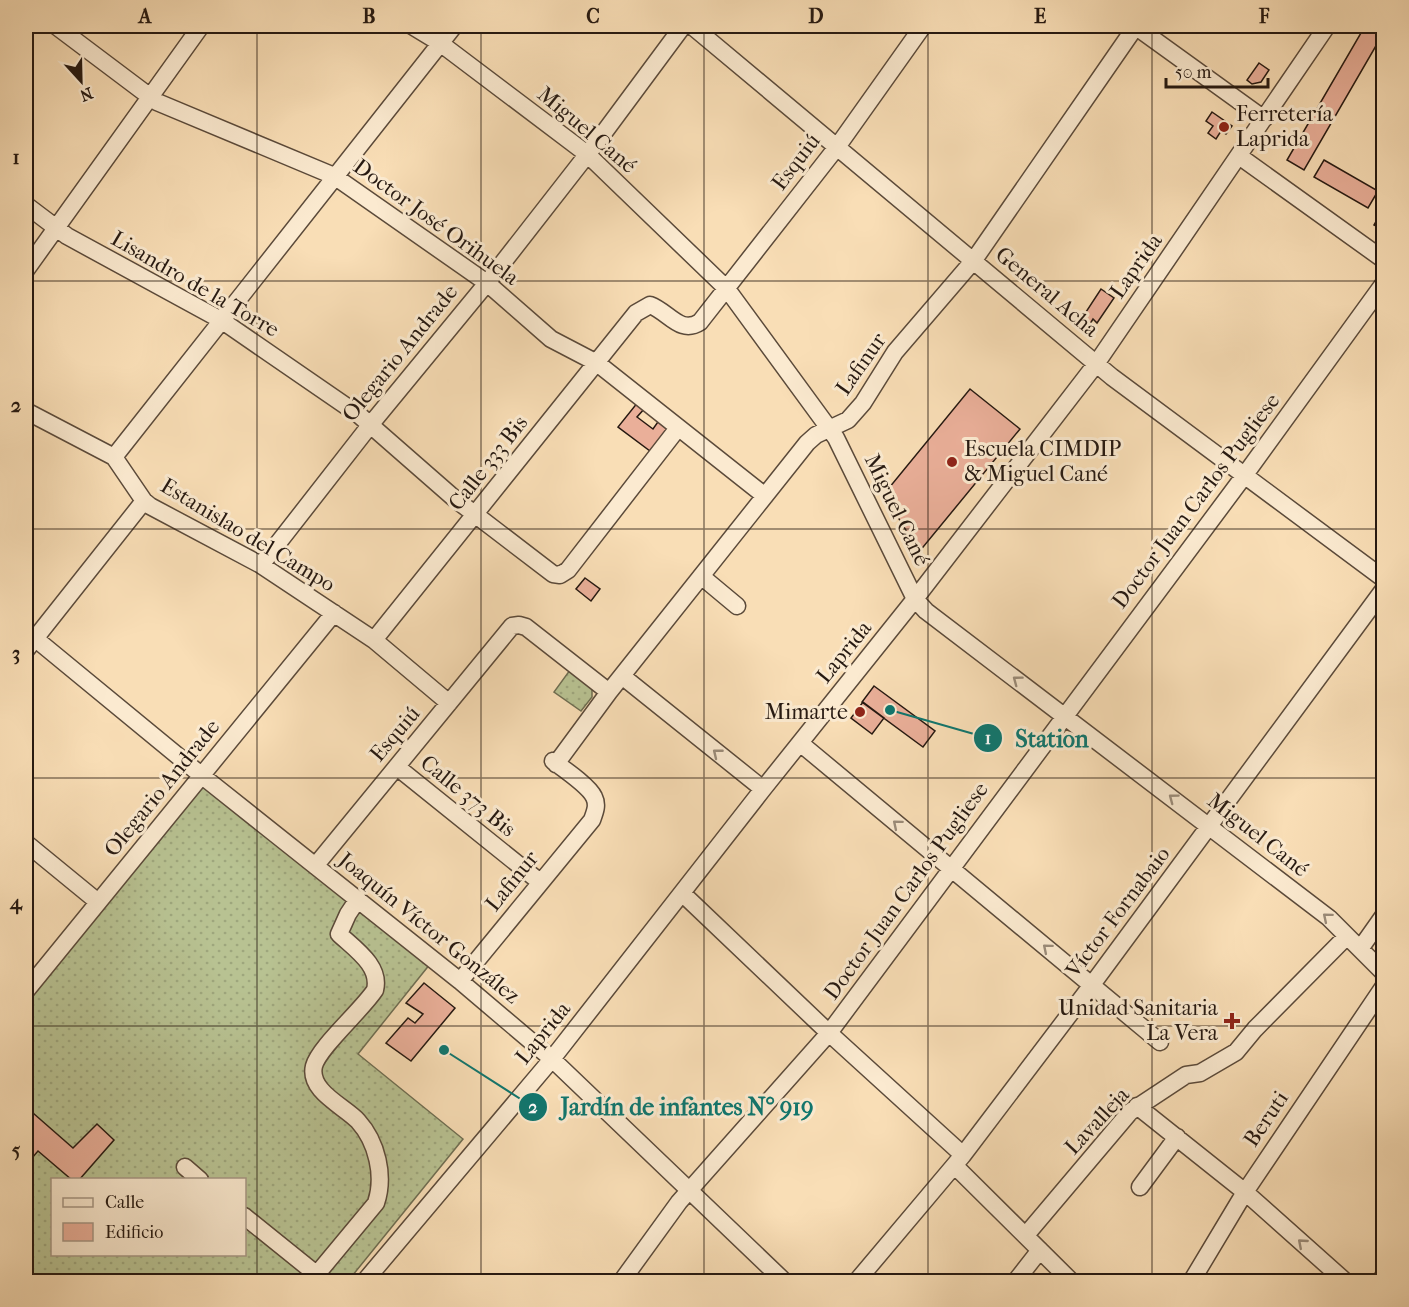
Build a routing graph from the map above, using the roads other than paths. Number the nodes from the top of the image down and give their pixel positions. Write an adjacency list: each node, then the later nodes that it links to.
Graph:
1 (56, 26): 11 (street, Doctor José Orihuela)
2 (201, 26): 11 (street)
3 (412, 26): 10 (street, Miguel Cané)
4 (454, 26): 10 (street)
5 (683, 26): 14 (street, Olegario Andrade)
6 (692, 26): 13 (street, General Acha)
7 (923, 26): 13 (street, Esquiú)
8 (1136, 26): 12 (street); 19 (street, Lafinur)
9 (1327, 26): 12 (street, Laprida)
10 (440, 43): 14 (street, Miguel Cané); 16 (street)
11 (149, 97): 16 (street, Doctor José Orihuela); 18 (street)
12 (1264, 119): 15 (street, Laprida)
13 (837, 147): 19 (street, General Acha); 24 (street, Esquiú)
14 (587, 154): 22 (street, Olegario Andrade); 24 (street, Miguel Cané)
15 (1239, 156): 20 (street); 28 (street, Laprida)
16 (334, 176): 22 (street, Doctor José Orihuela); 26 (street)
17 (26, 205): 18 (street, Lisandro de la Torre)
18 (55, 228): 21 (street); 26 (street, Lisandro de la Torre)
19 (974, 260): 28 (street, General Acha); 32 (street, Lafinur)
20 (1383, 260)
21 (26, 270)
22 (487, 283): 27 (street, Doctor José Orihuela); 30 (street, Olegario Andrade)
23 (1383, 283): 34 (street, Doctor Juan Carlos Pugliese)
24 (727, 290): 25 (street, Esquiú); 32 (street, Miguel Cané)
25 (636, 313): 27 (street, Calle 333 Bis)
26 (221, 320): 30 (street, Lisandro de la Torre); 33 (street)
27 (597, 363): 31 (street, Doctor José Orihuela); 37 (street, Calle 333 Bis)
28 (1095, 364): 34 (street, General Acha); 42 (street, Laprida)
29 (26, 411): 33 (street, Estanislao del Campo)
30 (371, 424): 37 (street, Lisandro de la Torre); 38 (street, Olegario Andrade)
31 (678, 428): 35 (street, Doctor José Orihuela); 37 (street, Lisandro de la Torre)
32 (830, 428): 35 (street, Lafinur); 42 (street, Miguel Cané)
33 (114, 457): 36 (street, Estanislao del Campo)
34 (1244, 477): 40 (street, General Acha); 50 (street, Doctor Juan Carlos Pugliese)
35 (765, 496): 39 (street, Lafinur)
36 (144, 501): 38 (street, Estanislao del Campo); 45 (street)
37 (476, 516): 46 (street, Calle 333 Bis)
38 (261, 565): 44 (street, Estanislao del Campo)
39 (701, 576): 43 (street); 47 (street, Lafinur)
40 (1383, 579)
41 (1383, 589): 55 (street, Víctor Fornabaio)
42 (915, 599): 50 (street, Miguel Cané, one-way to 42); 51 (street, Laprida)
43 (737, 606)
44 (334, 613): 46 (street, Estanislao del Campo); 53 (street, Olegario Andrade)
45 (29, 640): 53 (street, Joaquín Víctor González)
46 (374, 640): 49 (street, Estanislao del Campo)
47 (622, 676): 48 (street, Lafinur); 54 (street, one-way to 47)
48 (609, 692): 49 (street, Esquiú); 59 (street, Lafinur)
49 (449, 703): 52 (street, Esquiú)
50 (1064, 715): 55 (street, Miguel Cané, one-way to 50); 58 (street, Doctor Juan Carlos Pugliese)
51 (800, 743): 54 (street, Laprida); 58 (street, one-way to 51)
52 (397, 767): 57 (street, Esquiú); 59 (street, Calle 373 Bis)
53 (201, 775): 57 (street, Joaquín Víctor González); 62 (street, Olegario Andrade)
54 (763, 789): 60 (street, Laprida)
55 (1210, 826): 64 (street, Miguel Cané, one-way to 55); 68 (street, Víctor Fornabaio)
56 (26, 843): 62 (street)
57 (316, 866): 61 (street, Joaquín Víctor González)
58 (950, 868): 68 (street, one-way to 58); 71 (street, Doctor Juan Carlos Pugliese)
59 (540, 882): 67 (street, Lafinur)
60 (682, 894): 71 (street); 73 (street, Laprida)
61 (358, 899): 67 (street, Joaquín Víctor González); 86 (street)
62 (98, 902): 70 (street, Olegario Andrade)
63 (1383, 915): 65 (street)
64 (1347, 936): 65 (street, Miguel Cané); 74 (street, Lavalleja)
65 (1360, 949): 66 (street, Miguel Cané)
66 (1383, 972)
67 (460, 981): 73 (street, Joaquín Víctor González)
68 (1092, 986): 72 (street); 76 (street, Víctor Fornabaio)
69 (1383, 986): 81 (street, Beruti)
70 (26, 991)
71 (829, 1033): 76 (street); 80 (street, Doctor Juan Carlos Pugliese)
72 (1160, 1042)
73 (552, 1059): 80 (street, Joaquín Víctor González); 87 (street, Laprida)
74 (1137, 1106): 75 (street); 83 (street, Lavalleja)
75 (1177, 1137): 79 (street); 81 (street)
76 (959, 1161): 83 (street); 90 (street, Víctor Fornabaio)
77 (184, 1167): 78 (street)
78 (199, 1178)
79 (1140, 1187)
80 (690, 1190): 88 (street, Doctor Juan Carlos Pugliese); 89 (street, Joaquín Víctor González)
81 (1245, 1192): 93 (street, Beruti); 94 (street, one-way to 81)
82 (246, 1218): 86 (street)
83 (1026, 1235): 84 (street)
84 (1040, 1250): 91 (street); 92 (street)
85 (1383, 1275): 95 (street)
86 (322, 1278)
87 (364, 1281)
88 (621, 1281)
89 (785, 1281)
90 (856, 1281)
91 (1015, 1281)
92 (1072, 1281)
93 (1191, 1281)
94 (1346, 1281)
95 (1380, 1281)

